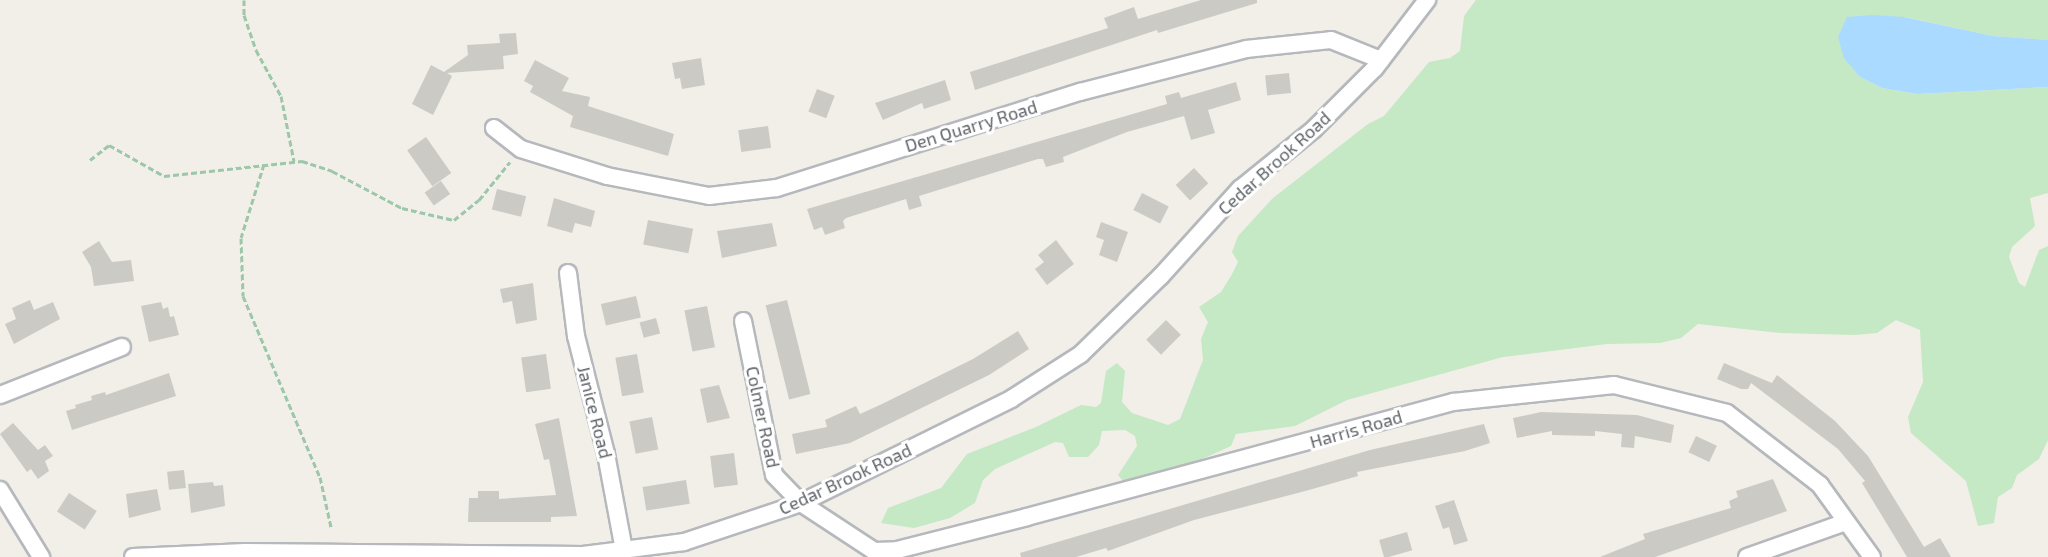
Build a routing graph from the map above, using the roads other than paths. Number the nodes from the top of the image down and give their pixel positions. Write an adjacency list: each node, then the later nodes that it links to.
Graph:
1 (1427, 0): 2 (street)
2 (1381, 60): 3 (street, Den Quarry Road); 9 (street, Cedar Brook Road)
3 (494, 128)
4 (568, 273): 11 (street, Janice Road)
5 (743, 321): 9 (street, Colmer Road)
6 (122, 347): 7 (street)
7 (0, 395)
8 (0, 490): 13 (street)
9 (801, 503): 10 (street, Harris Road); 11 (street, Cedar Brook Road)
10 (1846, 522): 15 (street); 16 (street, Harris Road)
11 (624, 550): 12 (street, Cedar Brook Road)
12 (461, 556): 14 (street, Cedar Brook Road)
13 (41, 557)
14 (133, 557)
15 (1747, 557)
16 (1872, 557)

